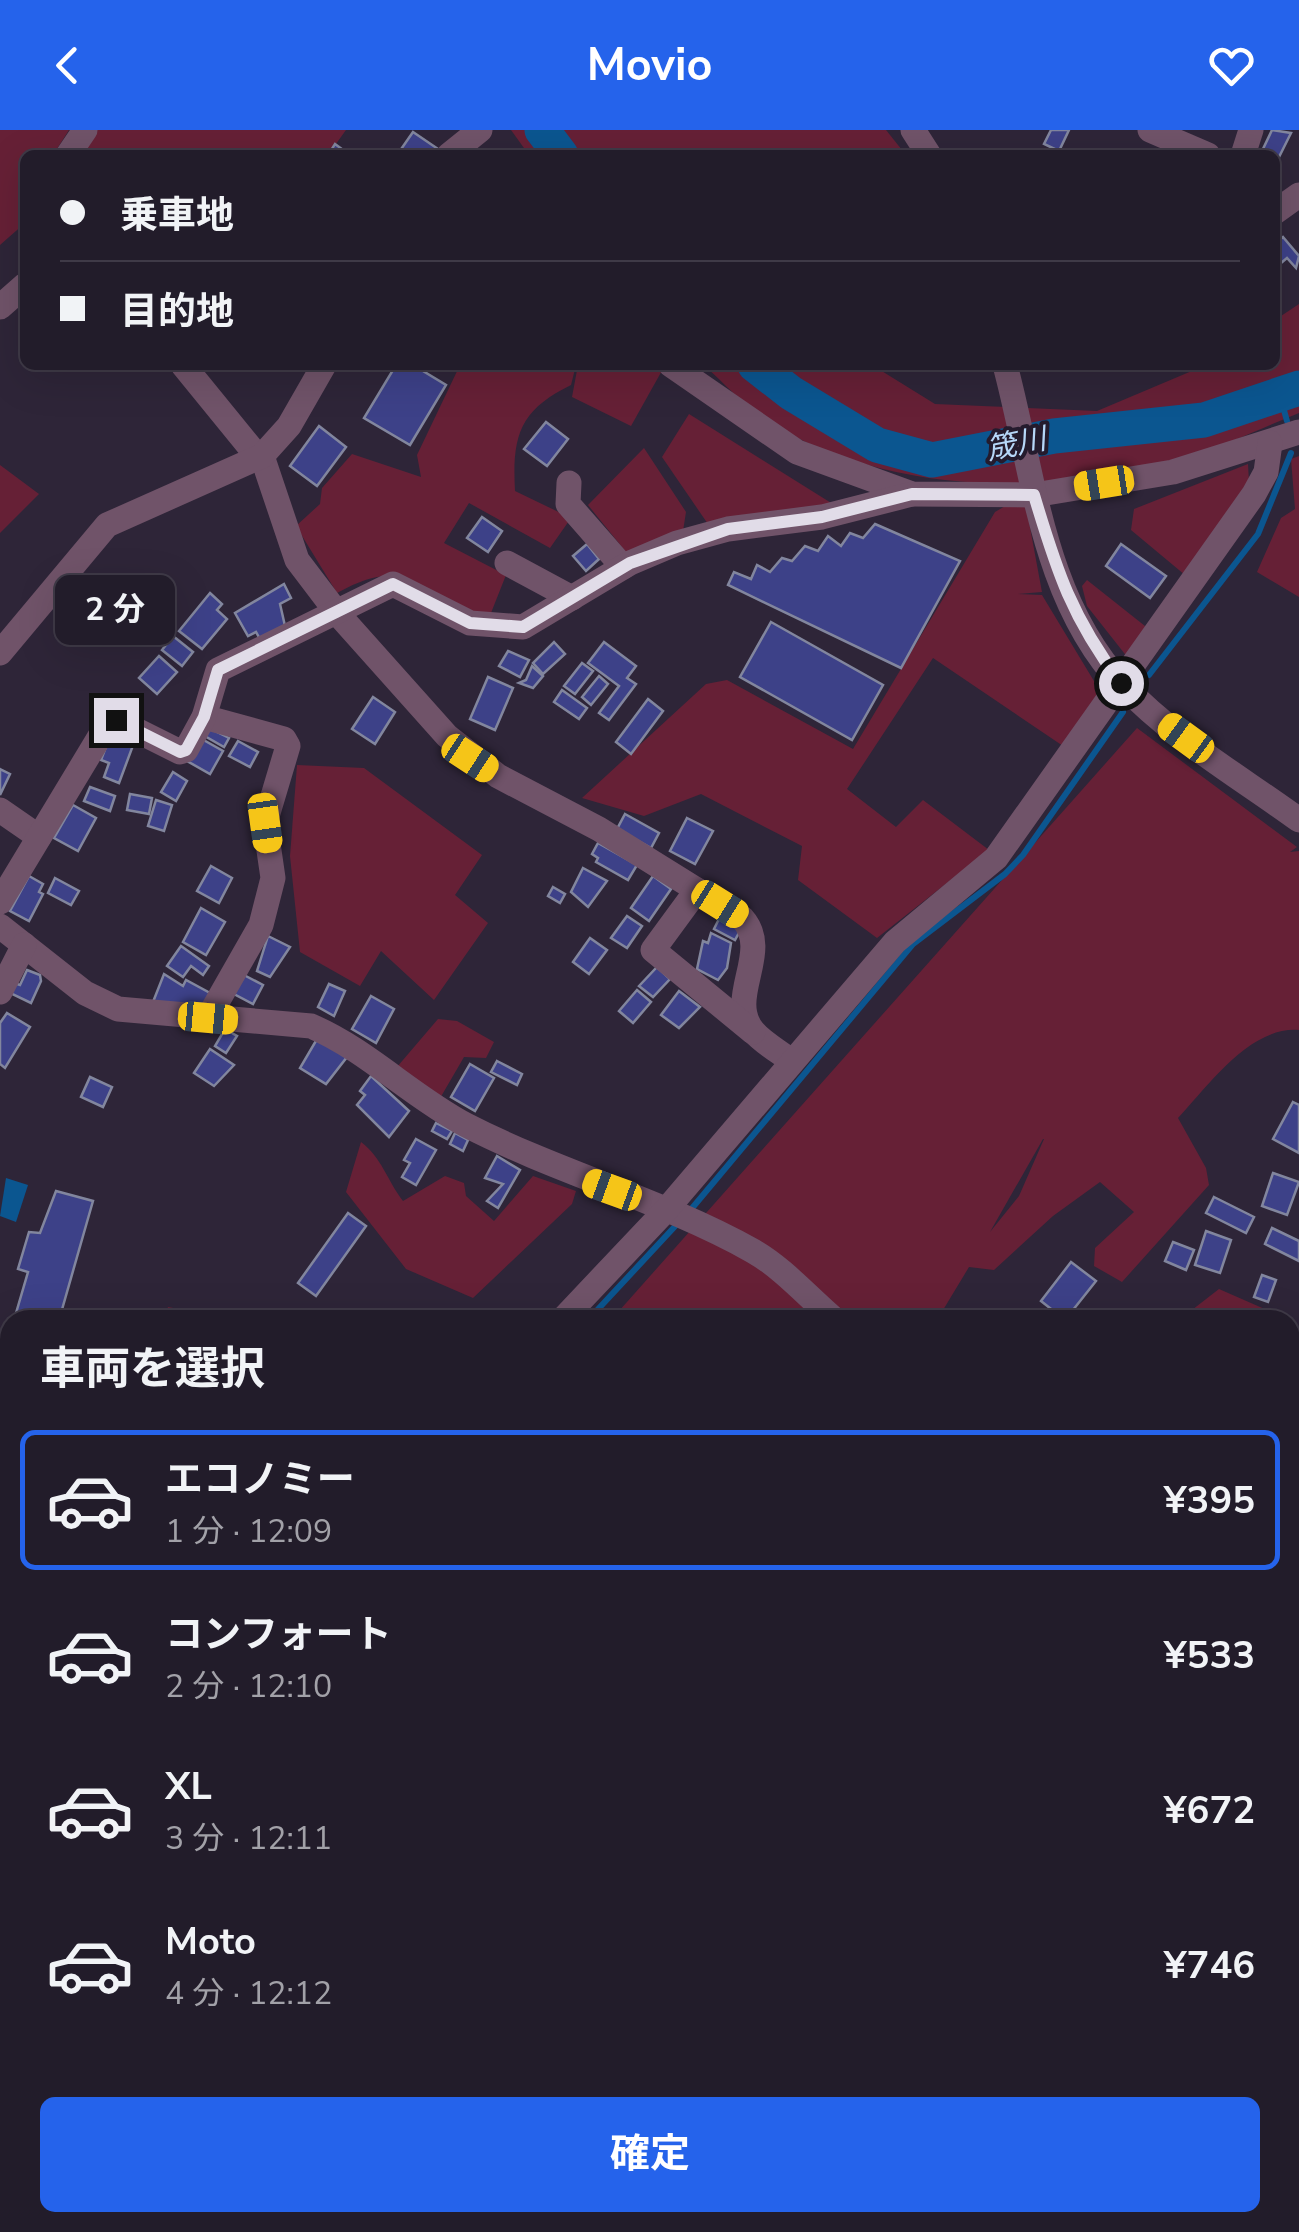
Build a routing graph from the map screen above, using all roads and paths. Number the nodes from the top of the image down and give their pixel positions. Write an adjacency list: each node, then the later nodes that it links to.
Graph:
1 (1150, 130): 4 (street)
2 (475, 131): 3 (street)
3 (455, 150)
4 (1196, 150)
5 (20, 289): 6 (street)
6 (0, 307)
7 (188, 370): 13 (street)
8 (321, 370): 13 (street)
9 (679, 370): 15 (street)
10 (1008, 375): 16 (street)
11 (1299, 432): 12 (street)
12 (1270, 442): 16 (street); 22 (street)
13 (260, 457): 20 (street); 21 (street)
14 (569, 483): 18 (street)
15 (912, 494): 16 (street); 18 (street)
16 (1034, 495): 22 (street)
17 (507, 563): 19 (street)
18 (623, 567): 19 (street)
19 (572, 598): 20 (street)
20 (338, 614): 23 (street); 27 (street)
21 (0, 653)
22 (1121, 683): 25 (street); 34 (street)
23 (204, 717): 26 (street); 32 (street)
24 (0, 810): 26 (street)
25 (1299, 820)
26 (39, 837): 28 (street)
27 (697, 890): 33 (street); 33 (street)
28 (0, 902)
29 (0, 926): 30 (street)
30 (24, 945): 31 (street); 32 (street)
31 (0, 992)
32 (208, 1018): 35 (street)
33 (754, 1032): 34 (street)
34 (791, 1061): 35 (street)
35 (679, 1215): 36 (street); 37 (street)
36 (573, 1310)
37 (824, 1310)

